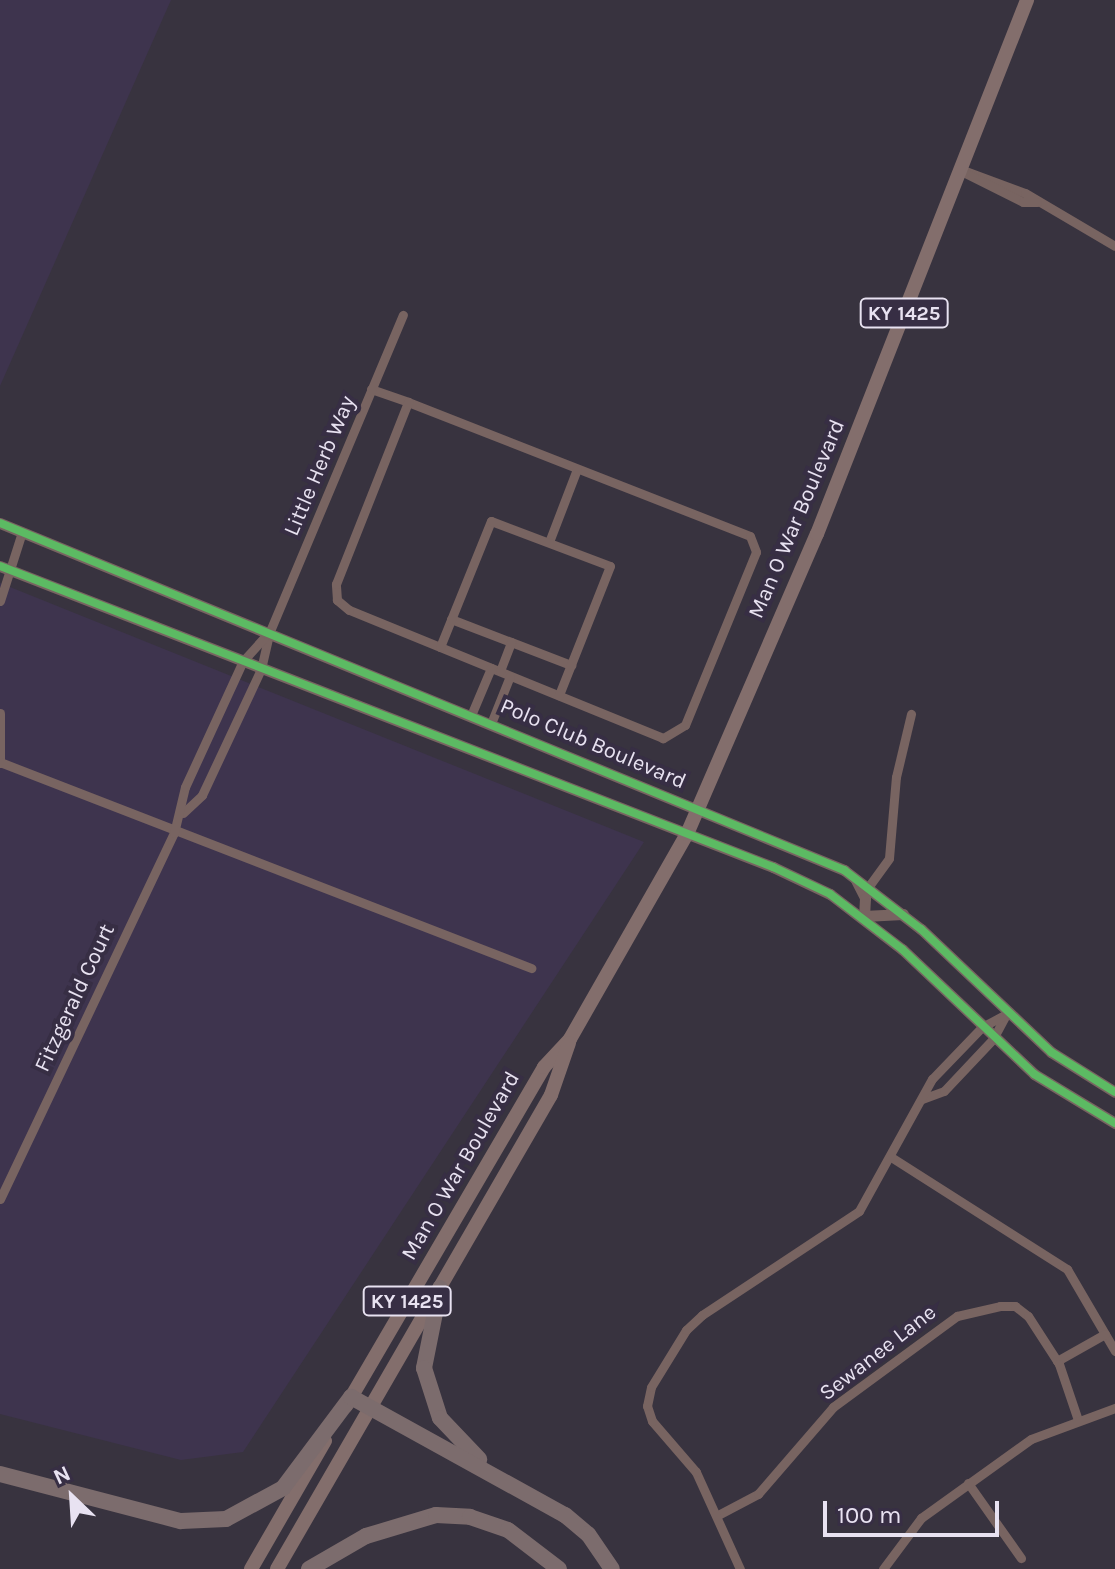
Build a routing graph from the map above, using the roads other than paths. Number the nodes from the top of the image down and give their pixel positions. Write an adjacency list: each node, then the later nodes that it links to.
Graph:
1 (1027, 0): 2 (main road, Man O War Boulevard / KY 1425)
2 (960, 169): 3 (street); 28 (main road, Man O War Boulevard / KY 1425)
3 (1115, 246)
4 (403, 315): 5 (street, Little Herb Way)
5 (371, 389): 6 (street); 14 (street, Little Herb Way)
6 (408, 402): 7 (street); 16 (street)
7 (577, 469): 10 (street); 22 (street)
8 (0, 523): 9 (street, Polo Club Boulevard)
9 (22, 532): 11 (street); 14 (street, Polo Club Boulevard)
10 (549, 542): 13 (street); 18 (street)
11 (4, 568): 12 (street); 17 (street)
12 (0, 601)
13 (451, 619): 15 (street); 16 (street)
14 (270, 631): 17 (street, Fitzgerald Court); 19 (street, Fitzgerald Court); 24 (street, Polo Club Boulevard)
15 (511, 642): 18 (street); 20 (street)
16 (440, 647): 20 (street)
17 (243, 661): 19 (street); 29 (street, Fitzgerald Court)
18 (571, 665): 22 (street)
19 (261, 669): 29 (street, Fitzgerald Court); 31 (street)
20 (495, 670): 21 (street); 24 (street)
21 (510, 676): 22 (street); 26 (street)
22 (559, 695)
23 (0, 713): 27 (street)
24 (472, 713): 26 (street, Polo Club Boulevard)
25 (911, 714): 33 (street)
26 (492, 721): 28 (street, Polo Club Boulevard)
27 (0, 762): 30 (street)
28 (699, 807): 31 (main road, Man O War Boulevard / KY 1425); 32 (street, Polo Club Boulevard)
29 (183, 813): 30 (street, Fitzgerald Court)
30 (174, 833): 36 (street); 45 (street, Fitzgerald Court)
31 (687, 834): 35 (street); 39 (main road, Man O War Boulevard / KY 1425)
32 (854, 875): 33 (street, Polo Club Boulevard); 35 (street)
33 (869, 886): 34 (street, Polo Club Boulevard)
34 (904, 914): 35 (street); 37 (street, Polo Club Boulevard)
35 (864, 916): 38 (street)
36 (531, 968)
37 (1006, 1014): 38 (street); 40 (street); 41 (street, Polo Club Boulevard)
38 (982, 1027): 40 (street); 42 (street)
39 (570, 1039): 46 (main road, Man O War Boulevard / KY 1425); 50 (main road, Man O War Boulevard / KY 1425)
40 (993, 1039): 42 (street); 43 (street)
41 (1115, 1092)
42 (922, 1099): 44 (street)
43 (1115, 1123)
44 (891, 1157): 47 (street); 57 (street)
45 (0, 1199)
46 (440, 1288): 51 (main road, Man O War Boulevard / KY 1425); 56 (highway)
47 (1105, 1334): 48 (street); 49 (street)
48 (1115, 1351)
49 (1057, 1361): 53 (street, Sewanee Lane); 57 (street, Sewanee Lane)
50 (351, 1397): 51 (highway); 54 (highway); 59 (main road, Man O War Boulevard / KY 1425)
51 (371, 1406): 56 (highway); 60 (main road, Man O War Boulevard / KY 1425)
52 (1115, 1408): 53 (street)
53 (1078, 1420): 55 (street)
54 (0, 1474)
55 (968, 1483): 58 (street); 65 (street)
56 (519, 1489): 63 (highway)
57 (718, 1515): 64 (street)
58 (1021, 1558)
59 (251, 1569)
60 (277, 1569)
61 (309, 1569): 62 (highway)
62 (559, 1569)
63 (612, 1569)
64 (740, 1569)
65 (883, 1569)

